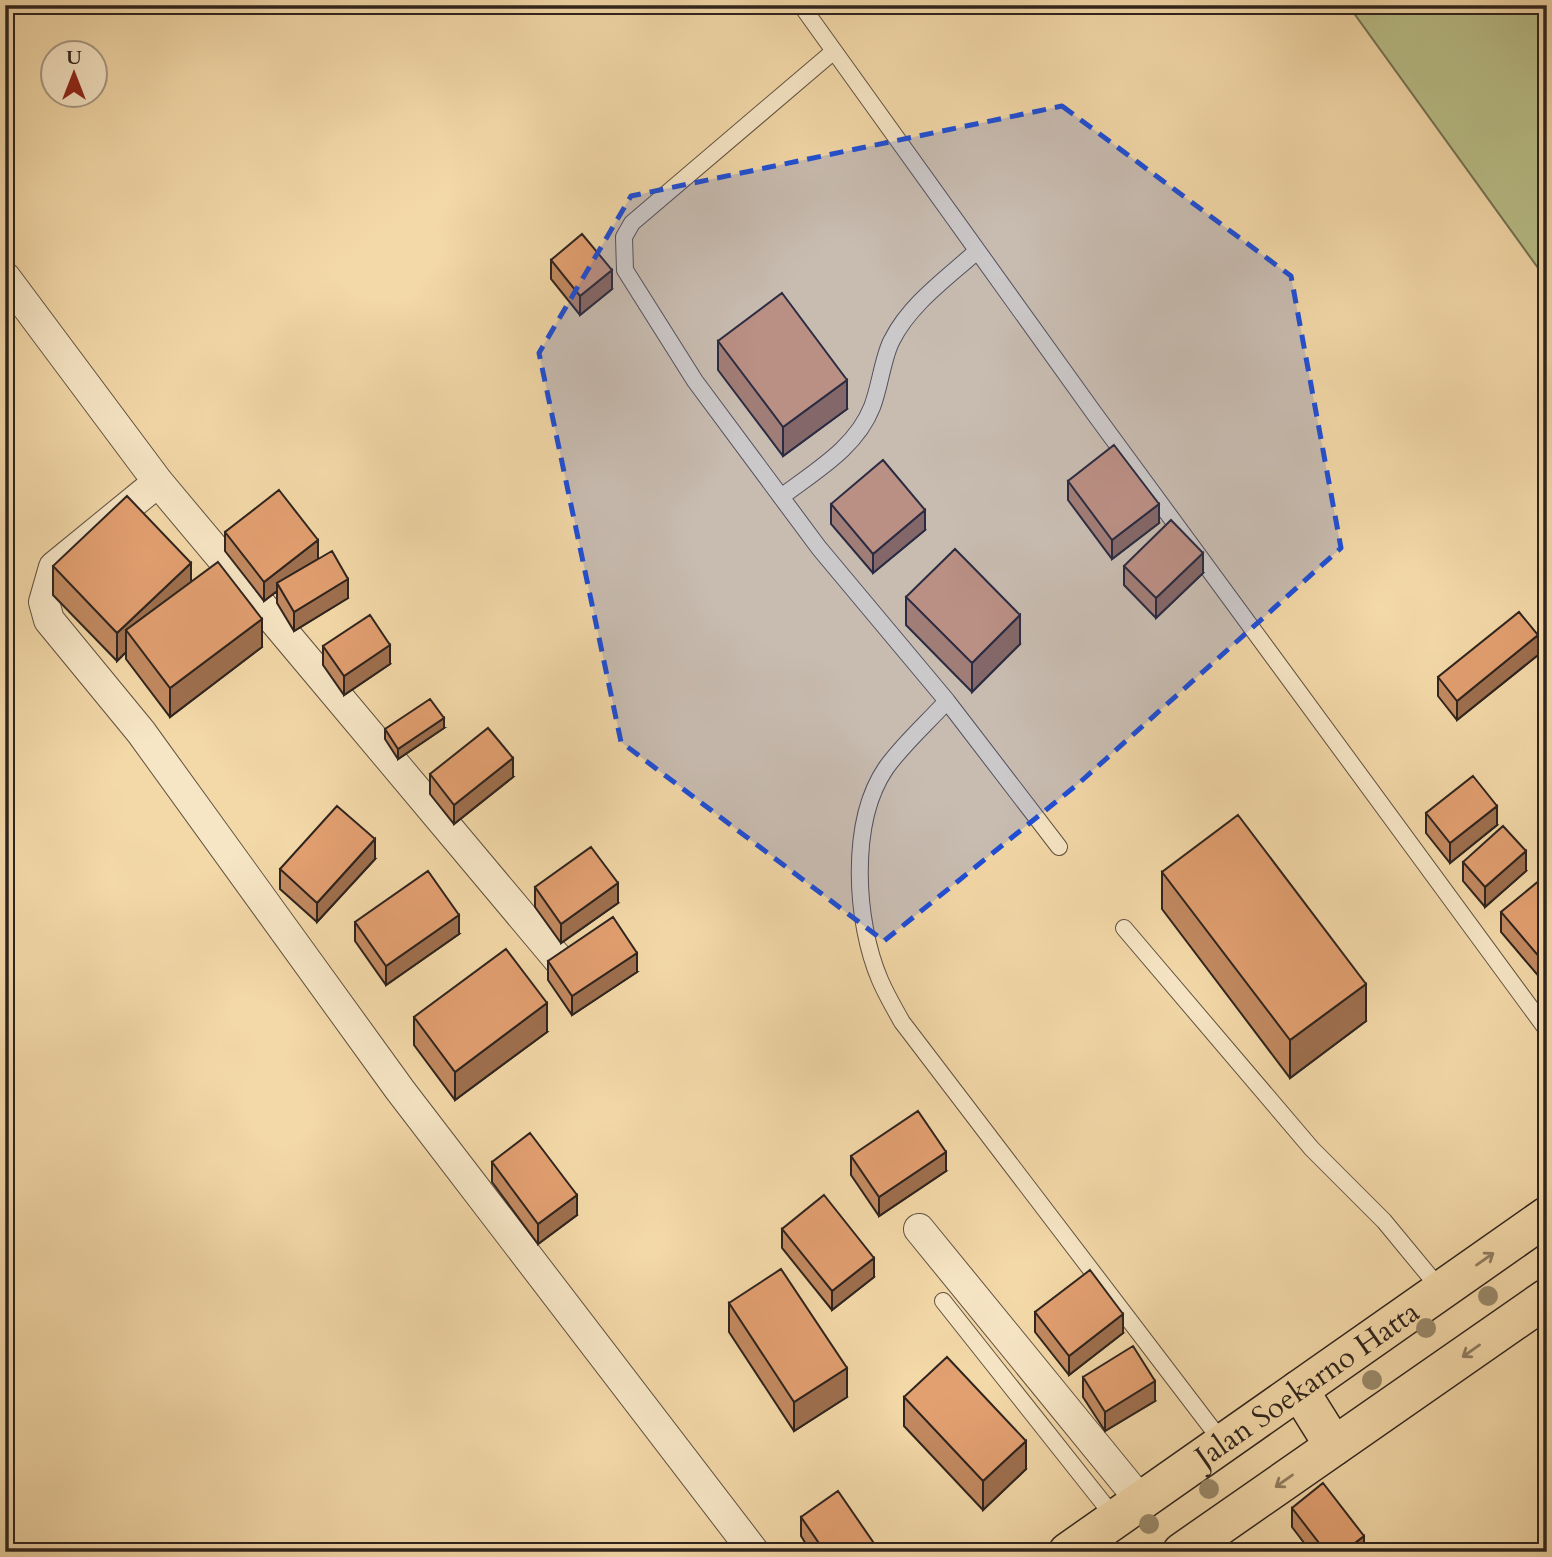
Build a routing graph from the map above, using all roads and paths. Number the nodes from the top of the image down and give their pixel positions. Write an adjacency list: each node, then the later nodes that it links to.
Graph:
1 (802, 5): 2 (lane)
2 (834, 51): 3 (lane); 6 (lane)
3 (977, 251): 6 (lane); 11 (lane)
4 (5, 277): 5 (street)
5 (158, 482): 10 (street); 21 (street)
6 (782, 497): 7 (lane)
7 (947, 701): 8 (lane); 18 (lane)
8 (1059, 847)
9 (1124, 928): 14 (lane)
10 (558, 959)
11 (1547, 1030)
12 (1547, 1216): 14 (highway, Jalan Soekarno Hatta, one-way to 12)
13 (919, 1229): 20 (street)
14 (1441, 1290): 17 (highway, Jalan Soekarno Hatta)
15 (1547, 1298): 19 (highway, one-way to 19)
16 (943, 1301): 20 (lane)
17 (1300, 1390): 18 (highway, Jalan Soekarno Hatta); 19 (highway)
18 (1223, 1443): 20 (highway, Jalan Soekarno Hatta)
19 (1334, 1446): 23 (highway, one-way to 23)
20 (1129, 1510): 22 (highway, Jalan Soekarno Hatta)
21 (754, 1552)
22 (1068, 1552)
23 (1182, 1552)

